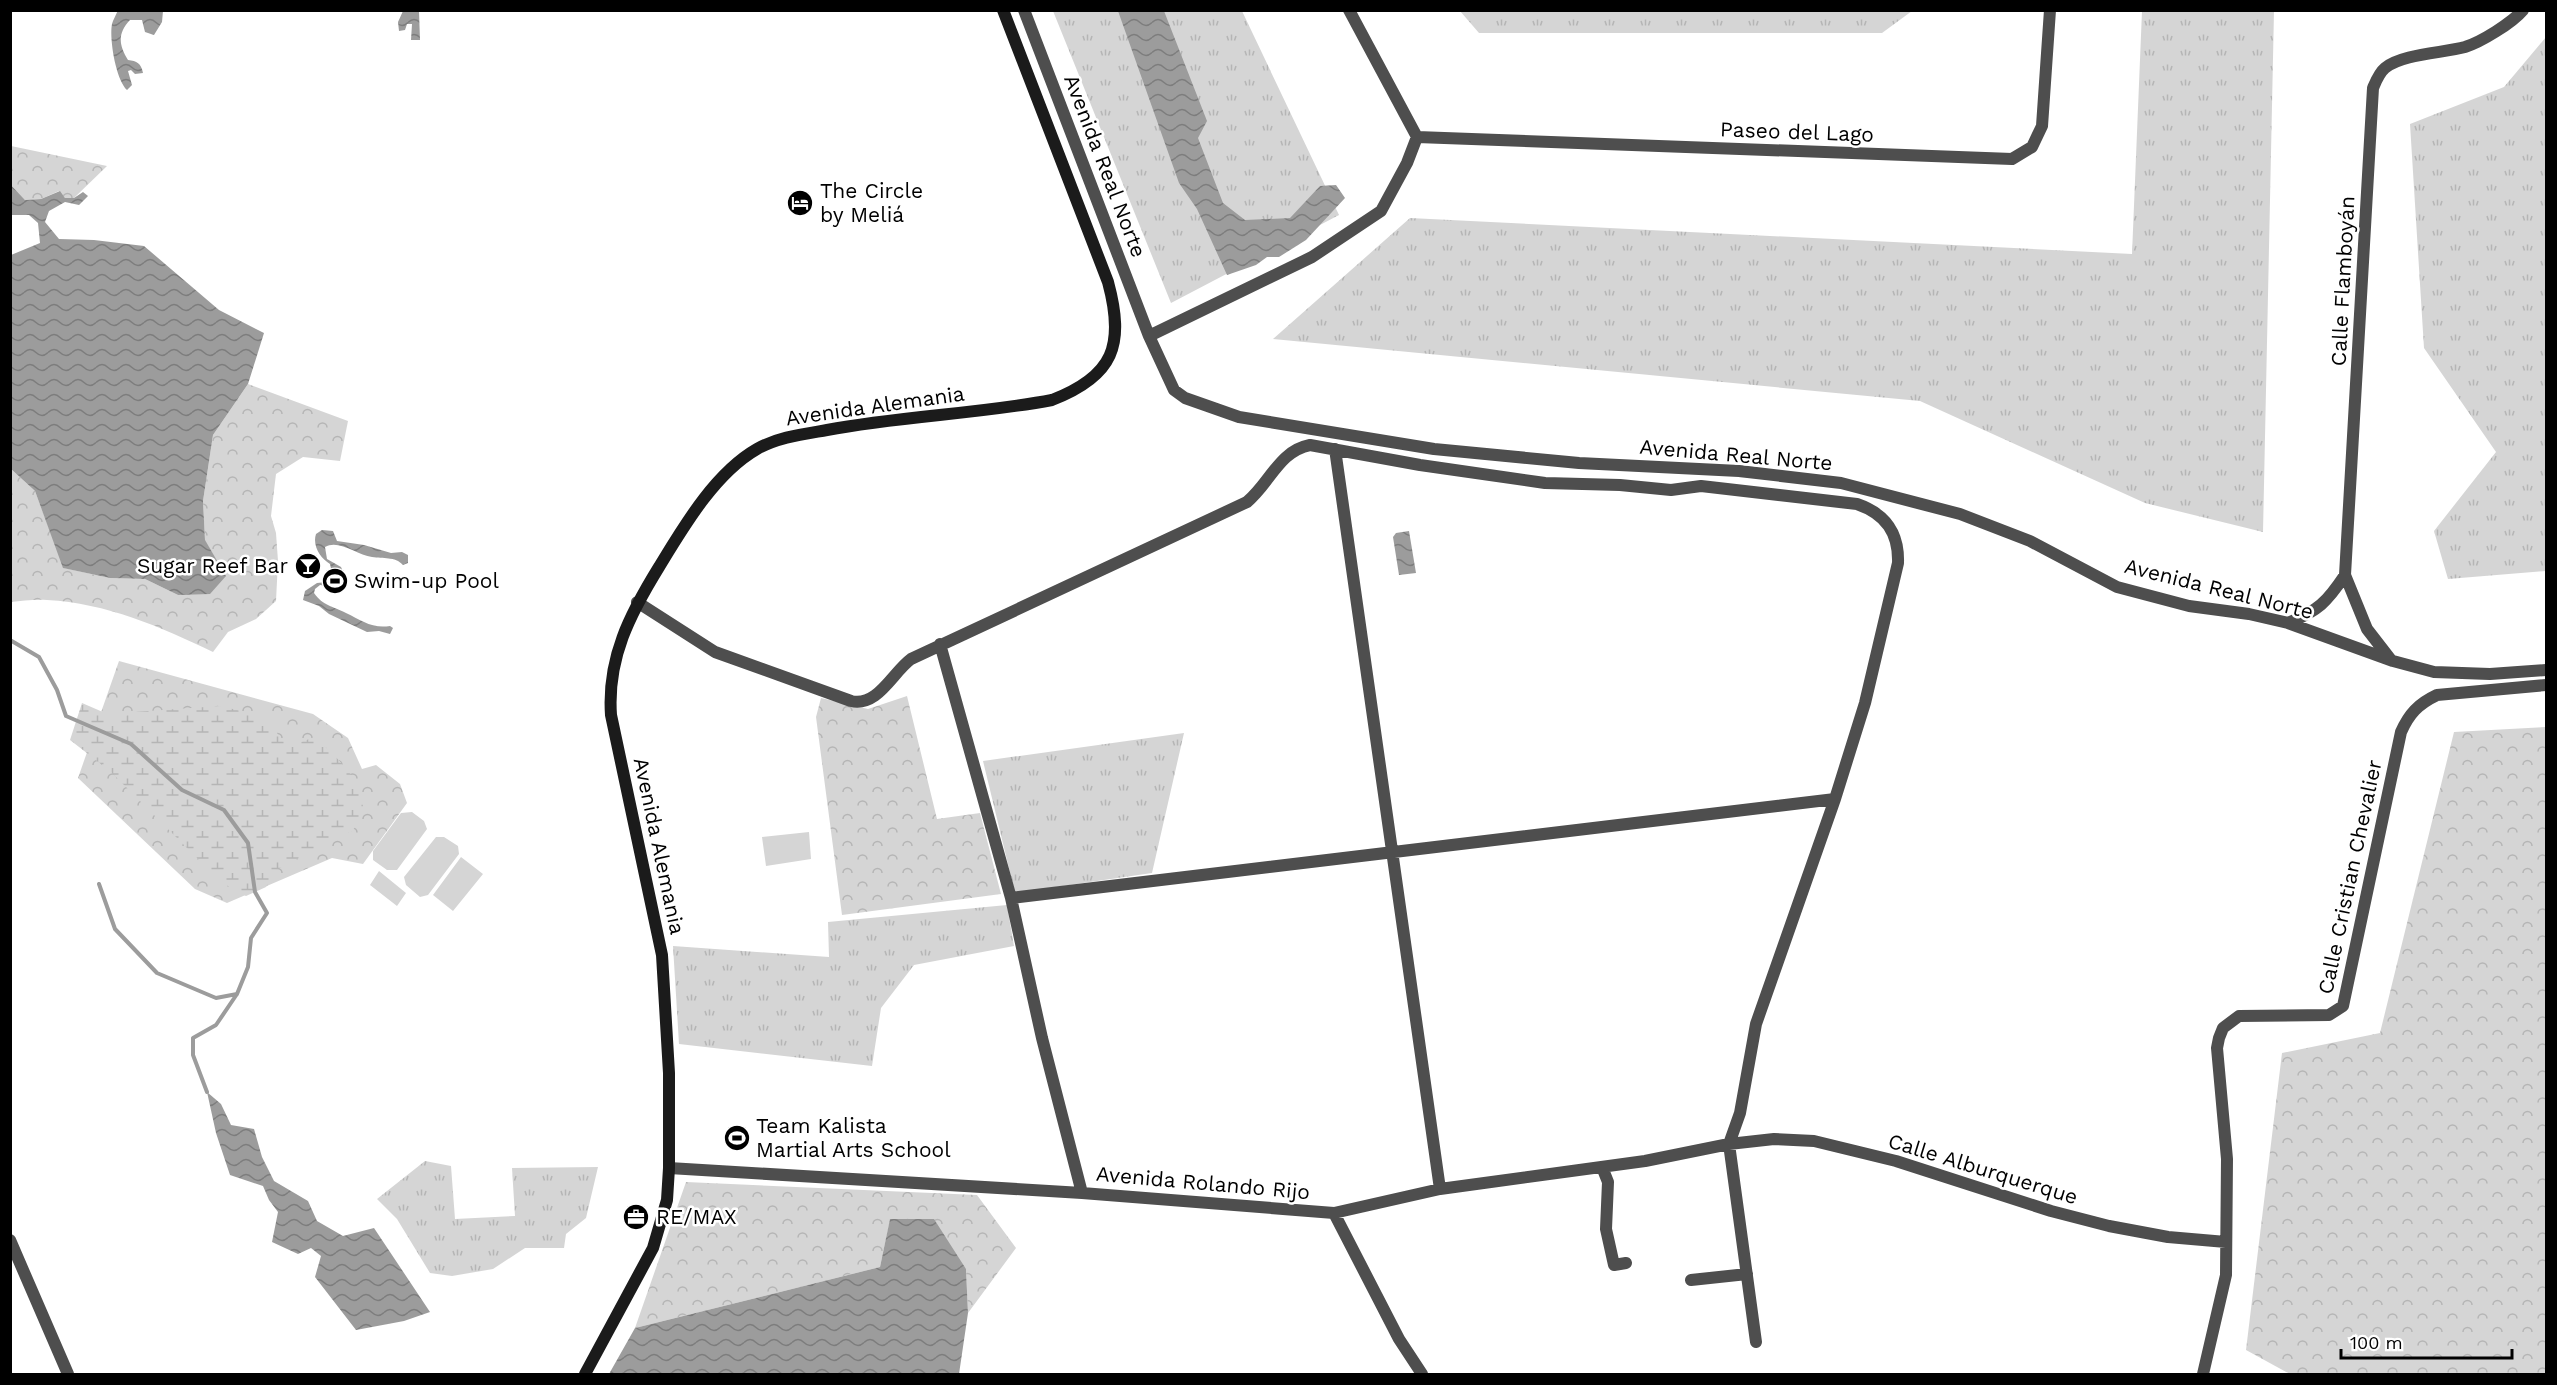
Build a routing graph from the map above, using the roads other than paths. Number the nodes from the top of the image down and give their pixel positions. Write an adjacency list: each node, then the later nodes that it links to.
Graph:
1 (1003, 10): 10 (street, Avenida Alemania)
2 (1024, 10): 7 (street, Avenida Real Norte)
3 (1349, 10): 6 (street)
4 (2050, 10): 6 (street, Paseo del Lago)
5 (2523, 10): 9 (street, Calle Flamboyán)
6 (1417, 137): 7 (street)
7 (1149, 336): 11 (street, Avenida Real Norte)
8 (1335, 449): 12 (street); 16 (street); 17 (street)
9 (2345, 575): 11 (street); 13 (street)
10 (637, 602): 12 (street); 21 (street, Avenida Alemania)
11 (2288, 623): 13 (street, Avenida Real Norte)
12 (940, 644): 18 (street)
13 (2393, 662): 14 (street, Avenida Real Norte)
14 (2547, 670)
15 (2547, 685): 26 (street, Calle Cristian Chevalier)
16 (1835, 799): 17 (street); 19 (street)
17 (1393, 851): 18 (street); 22 (street)
18 (1011, 898): 23 (street)
19 (1729, 1144): 20 (street, Avenida Rolando Rijo); 26 (street, Calle Alburquerque); 28 (street)
20 (1602, 1167): 22 (street, Avenida Rolando Rijo); 27 (street)
21 (669, 1168): 23 (street, Avenida Rolando Rijo); 32 (street, Avenida Alemania)
22 (1440, 1189): 24 (street, Avenida Rolando Rijo)
23 (1082, 1193): 24 (street, Avenida Rolando Rijo)
24 (1334, 1213): 33 (street)
25 (10, 1240): 31 (street)
26 (2226, 1242): 34 (street, Calle Cristian Chevalier)
27 (1626, 1263)
28 (1747, 1274): 29 (street); 30 (street)
29 (1691, 1280)
30 (1756, 1342)
31 (68, 1374)
32 (585, 1374)
33 (1422, 1374)
34 (2203, 1374)

